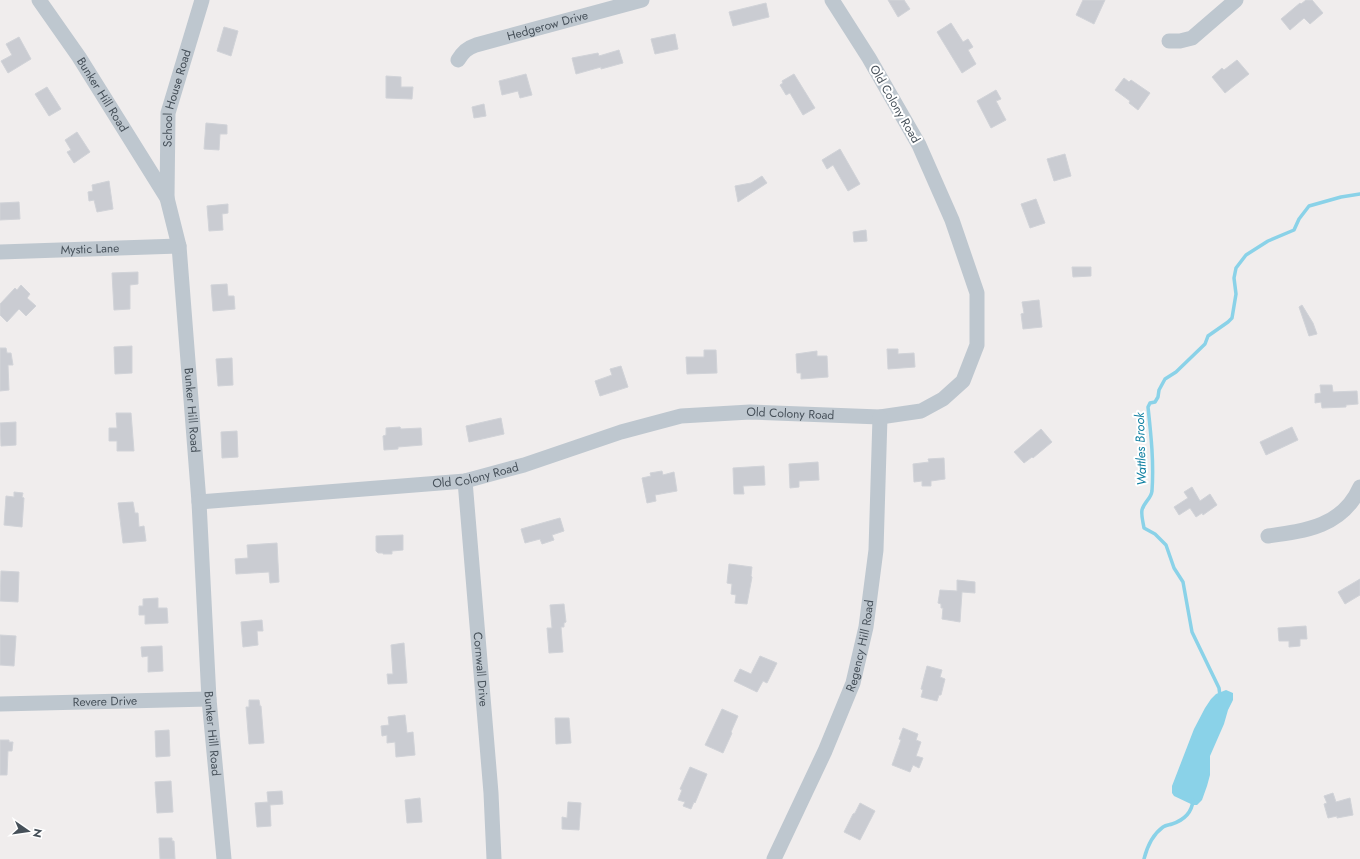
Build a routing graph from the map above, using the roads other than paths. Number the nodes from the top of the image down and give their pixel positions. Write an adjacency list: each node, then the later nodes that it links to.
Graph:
1 (39, 0): 8 (street, Bunker Hill Road)
2 (202, 0): 8 (street, School House Road)
3 (642, 0): 7 (street, Hedgerow Drive)
4 (832, 0): 11 (street, Old Colony Road)
5 (1236, 0): 6 (street)
6 (1169, 41)
7 (458, 60)
8 (167, 198): 9 (street, Bunker Hill Road)
9 (179, 246): 10 (street, Mystic Lane); 14 (street, Bunker Hill Road)
10 (0, 252)
11 (880, 417): 12 (street, Old Colony Road); 20 (street, Regency Hill Road)
12 (465, 481): 14 (street, Old Colony Road); 19 (street, Cornwall Drive)
13 (1360, 487): 15 (street)
14 (199, 502): 16 (street, Bunker Hill Road)
15 (1268, 536)
16 (209, 699): 17 (street, Revere Drive); 18 (street, Bunker Hill Road)
17 (0, 704)
18 (224, 859)
19 (494, 859)
20 (774, 859)

